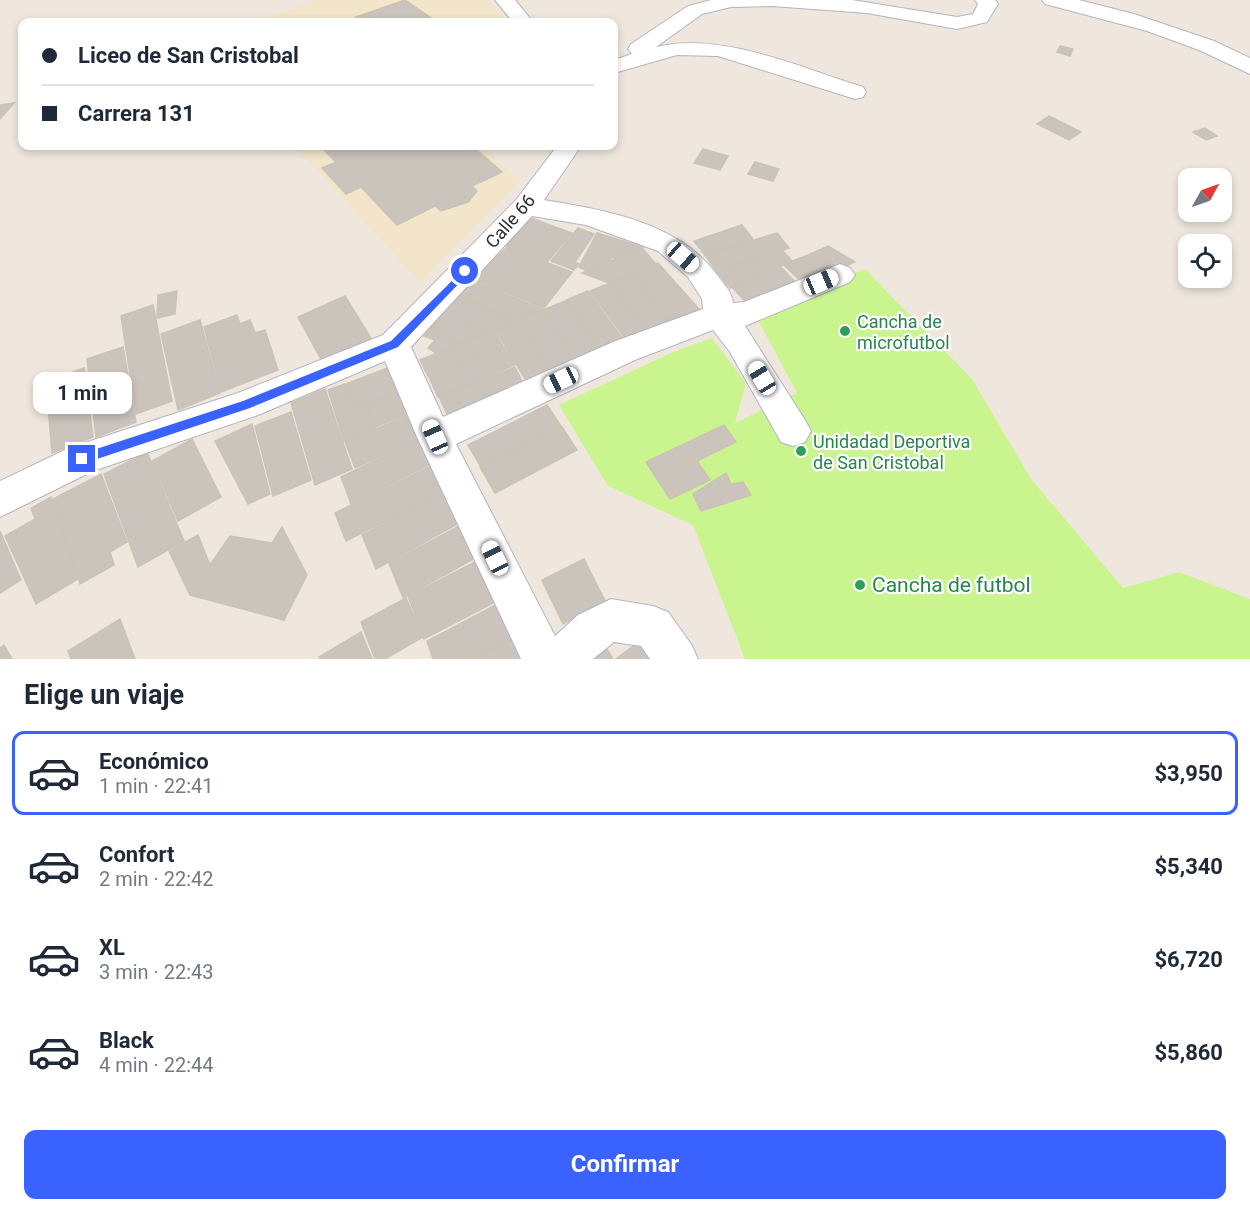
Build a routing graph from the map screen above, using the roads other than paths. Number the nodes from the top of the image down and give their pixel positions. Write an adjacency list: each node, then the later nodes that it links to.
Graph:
1 (505, 0): 5 (street)
2 (772, 0): 3 (street); 6 (street)
3 (985, 0)
4 (1052, 0): 8 (street)
5 (520, 18)
6 (618, 63)
7 (618, 65): 9 (street)
8 (1250, 68)
9 (855, 92)
10 (566, 150): 11 (street, Calle 66)
11 (526, 206): 13 (street); 14 (street, Calle 66)
12 (840, 274): 13 (street)
13 (718, 315): 15 (street); 16 (street)
14 (394, 344): 16 (street); 17 (street)
15 (793, 430)
16 (435, 437): 18 (street)
17 (0, 500)
18 (544, 659)
19 (562, 659): 20 (street)
20 (676, 659)

